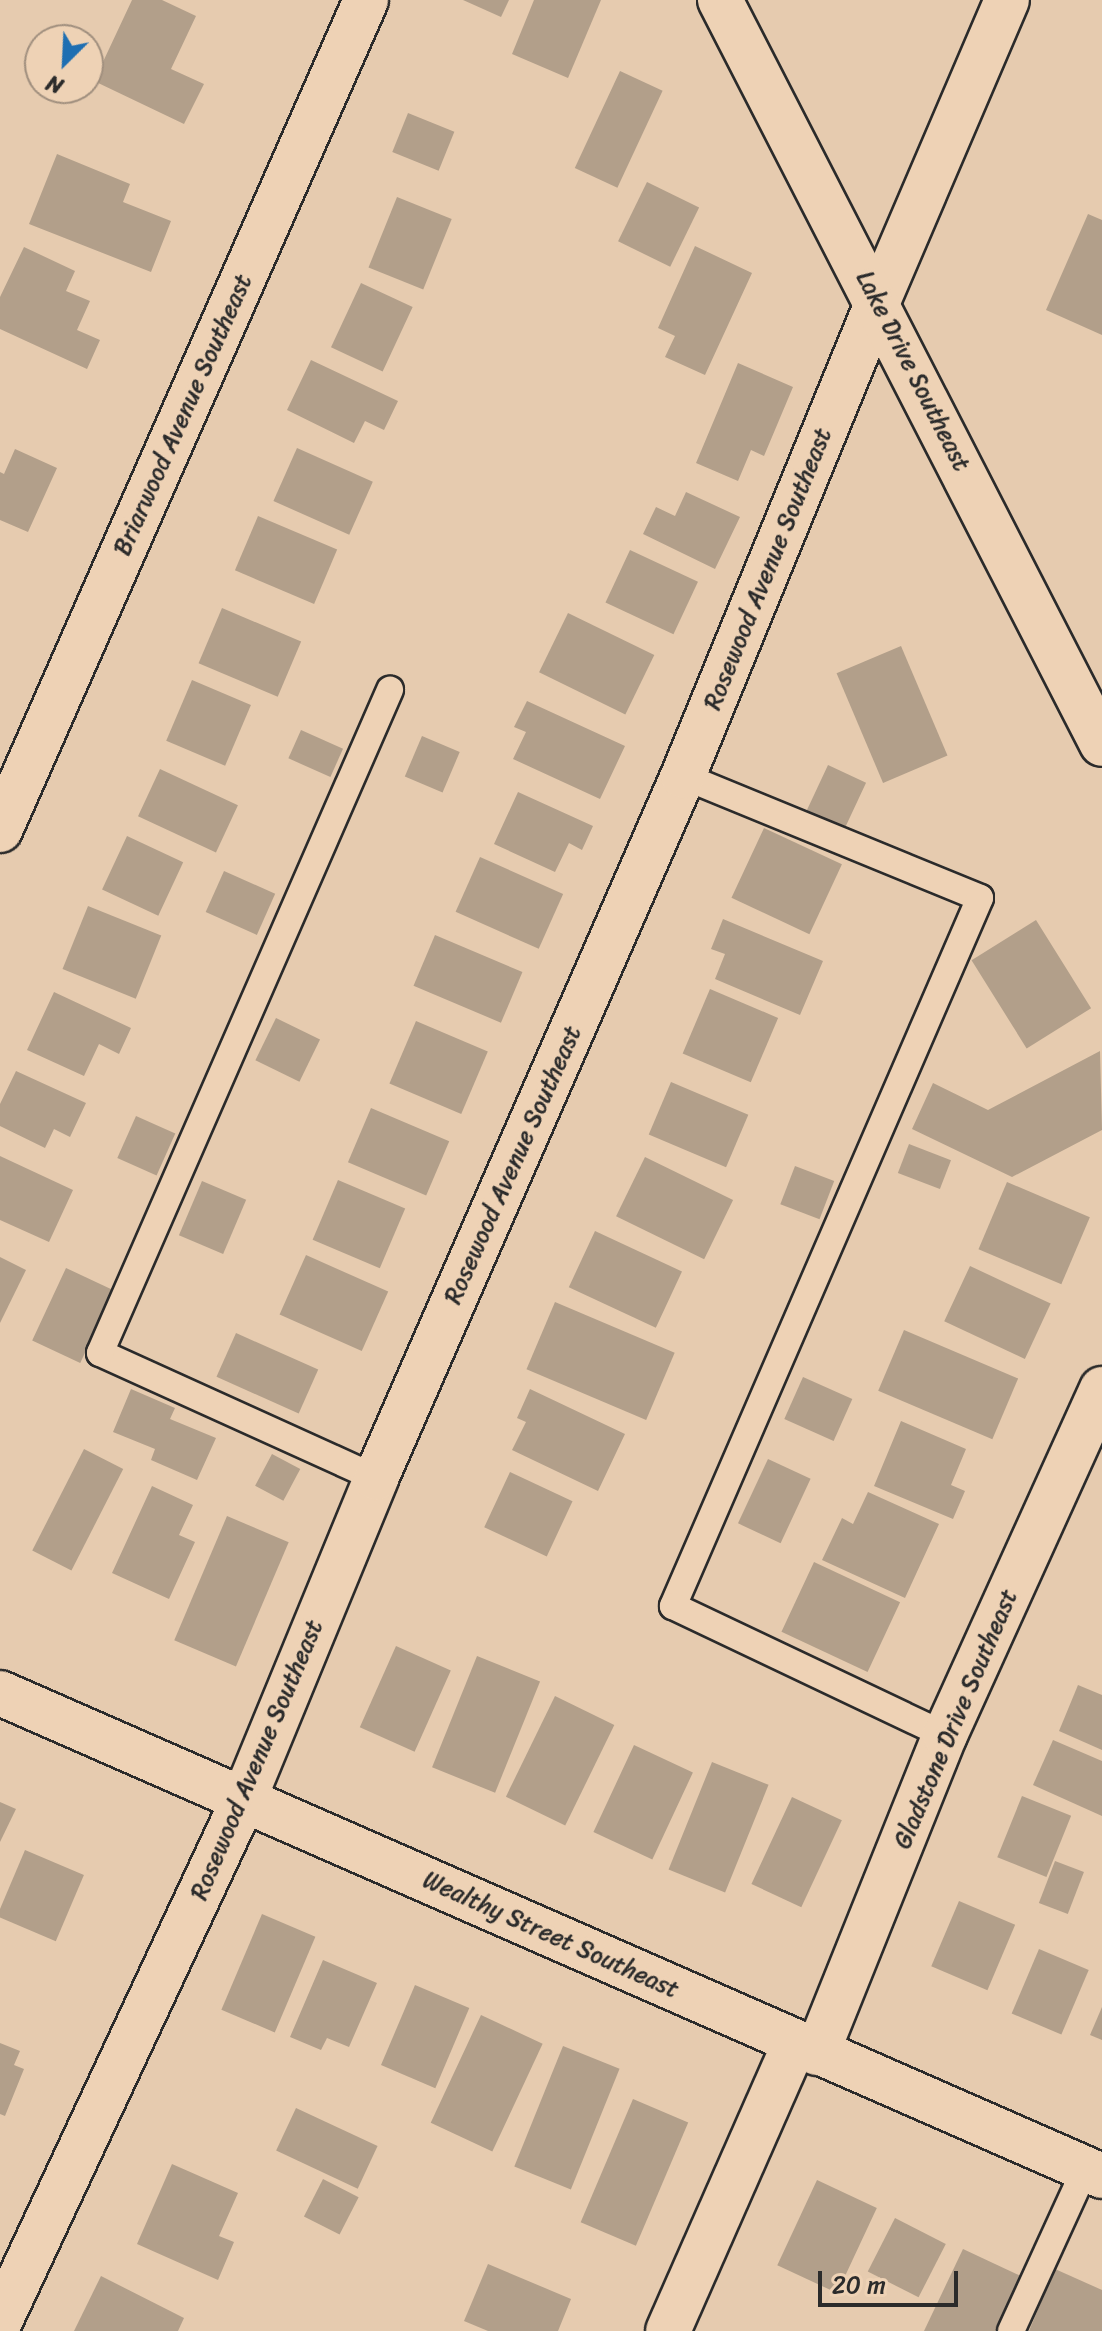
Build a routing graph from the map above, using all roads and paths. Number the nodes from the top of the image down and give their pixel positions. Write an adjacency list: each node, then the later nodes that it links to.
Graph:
1 (366, 0): 8 (street, Briarwood Avenue Southeast)
2 (720, 0): 4 (street, Lake Drive Southeast)
3 (1007, 0): 4 (street, Rosewood Avenue Southeast)
4 (878, 301): 6 (street, Lake Drive Southeast); 7 (street, Rosewood Avenue Southeast)
5 (390, 690): 10 (lane)
6 (1102, 744)
7 (683, 776): 10 (street, Rosewood Avenue Southeast); 12 (lane)
8 (0, 830)
9 (1102, 1389): 12 (street, Gladstone Drive Southeast)
10 (376, 1478): 13 (street, Rosewood Avenue Southeast)
11 (0, 1693): 13 (street, Wealthy Street Southeast)
12 (945, 1735): 14 (street, Gladstone Drive Southeast)
13 (244, 1799): 14 (street, Wealthy Street Southeast); 16 (street, Rosewood Avenue Southeast)
14 (806, 2048): 15 (street, Wealthy Street Southeast); 17 (street, Gladstone Drive Southeast)
15 (1093, 2173): 18 (lane)
16 (0, 2321)
17 (668, 2331)
18 (1011, 2331)

